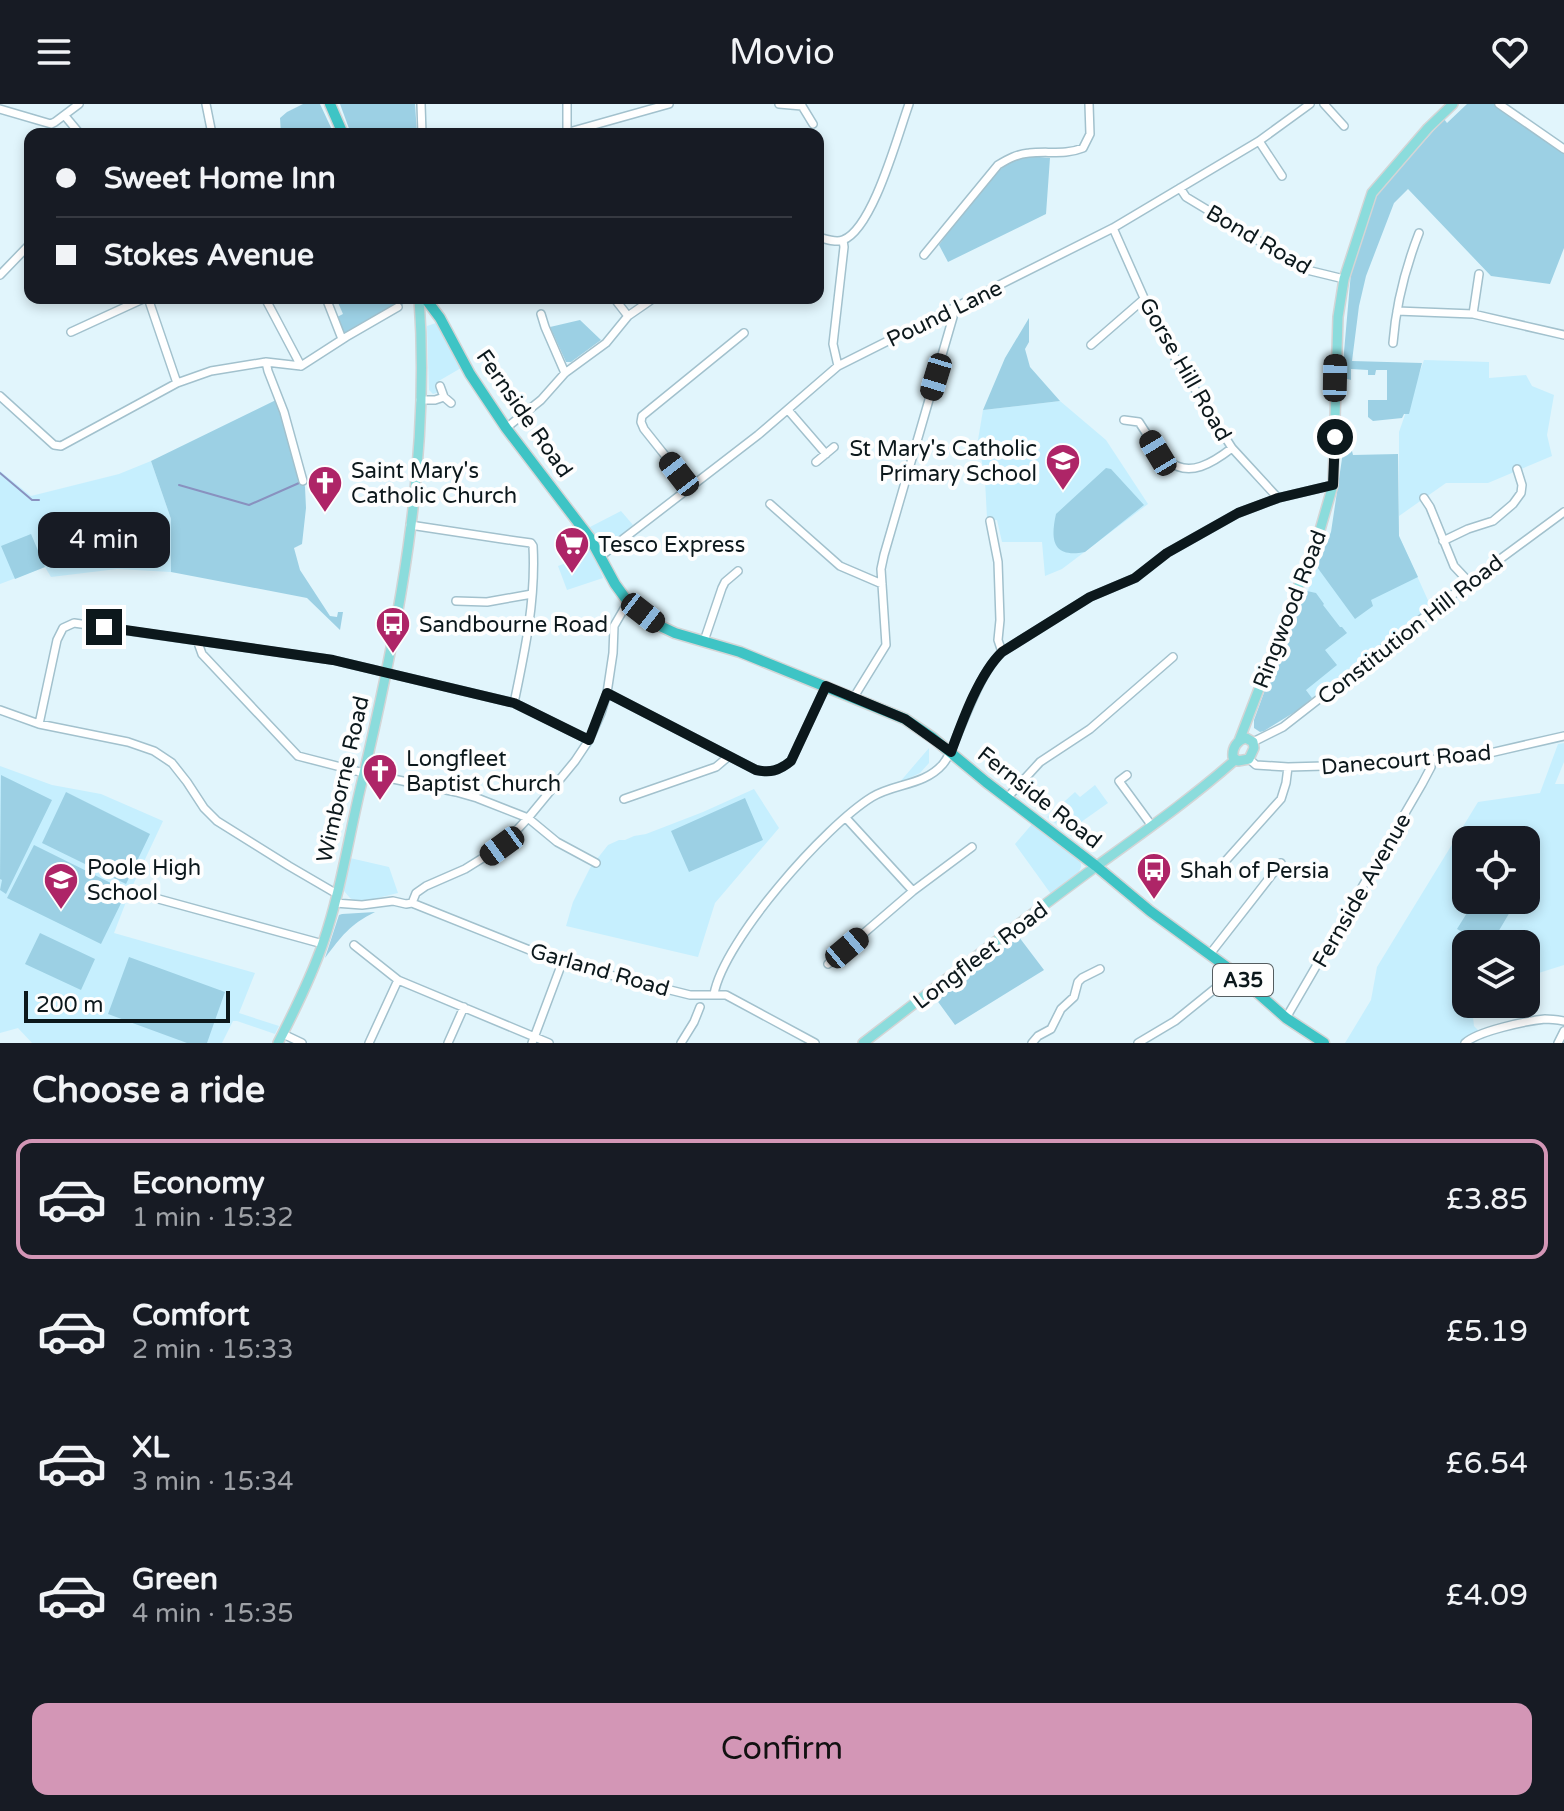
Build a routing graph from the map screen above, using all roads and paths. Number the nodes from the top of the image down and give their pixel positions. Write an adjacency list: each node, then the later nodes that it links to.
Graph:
1 (79, 104): 16 (street)
2 (206, 104): 20 (street)
3 (330, 104): 21 (highway)
4 (421, 104): 22 (street)
5 (567, 104): 23 (street)
6 (779, 104): 14 (street)
7 (909, 104): 32 (street)
8 (1089, 104): 34 (street)
9 (1310, 104): 25 (street, Pound Lane)
10 (1324, 104): 18 (street)
11 (1453, 104): 37 (main road, Ringwood Road)
12 (1499, 104): 26 (street)
13 (664, 105): 24 (street)
14 (803, 105): 17 (street)
15 (0, 109): 16 (street)
16 (65, 116): 19 (street)
17 (813, 124)
18 (1344, 126)
19 (75, 128)
20 (211, 128)
21 (340, 128)
22 (422, 128)
23 (565, 128)
24 (583, 128)
25 (1259, 141): 27 (street); 28 (street, Pound Lane)
26 (1564, 149)
27 (1282, 176)
28 (1180, 188): 29 (street, Pound Lane); 37 (street, Bond Road)
29 (1113, 228): 38 (street, Gorse Hill Road); 49 (street, Pound Lane)
30 (1419, 233): 51 (street)
31 (824, 238): 32 (street)
32 (843, 240): 63 (street)
33 (24, 250): 36 (street)
34 (924, 255)
35 (1479, 274): 53 (street)
36 (0, 275)
37 (1344, 279): 79 (main road, Ringwood Road)
38 (1144, 299): 60 (street); 73 (street, Gorse Hill Road)
39 (133, 304): 55 (street)
40 (148, 304): 65 (street)
41 (268, 304): 62 (street)
42 (328, 304): 58 (street)
43 (417, 304): 68 (main road, Wimborne Road)
44 (425, 304): 50 (highway, Fernside Road / A35)
45 (430, 304): 50 (highway, Fernside Road / A35)
46 (619, 304): 54 (street)
47 (645, 304): 54 (street)
48 (398, 307): 58 (street)
49 (952, 310): 63 (street, Pound Lane); 92 (street)
50 (435, 311): 71 (highway, Fernside Road / A35)
51 (1397, 311): 53 (street); 59 (street)
52 (541, 314): 64 (street)
53 (1473, 314): 57 (street)
54 (628, 316): 64 (street)
55 (71, 332)
56 (744, 333): 81 (street)
57 (1564, 335)
58 (342, 339): 62 (street)
59 (1393, 343)
60 (1091, 345)
61 (266, 362): 62 (street); 65 (street); 77 (street)
62 (301, 366)
63 (838, 366): 69 (street, Pound Lane)
64 (565, 373): 71 (street)
65 (177, 383): 67 (street)
66 (440, 386): 68 (street)
67 (0, 396)
68 (420, 400): 87 (main road, Wimborne Road)
69 (788, 410): 74 (street); 81 (street, Pound Lane)
70 (1124, 420): 73 (street)
71 (506, 428): 89 (highway, Fernside Road / A35)
72 (834, 447): 74 (street)
73 (1232, 448): 82 (street, Gorse Hill Road)
74 (826, 454): 75 (street)
75 (816, 462)
76 (1517, 469): 80 (street)
77 (303, 481)
78 (1533, 484): 80 (street)
79 (1333, 485): 82 (street); 106 (main road, Ringwood Road)
80 (1522, 485): 88 (street)
81 (691, 488): 89 (street, Pound Lane)
82 (1278, 498): 98 (street)
83 (1424, 498): 88 (street)
84 (770, 504): 92 (street)
85 (1564, 512): 91 (street, Constitution Hill Road)
86 (990, 521): 98 (street)
87 (410, 525): 93 (street); 100 (main road, Wimborne Road)
88 (1443, 541): 91 (street)
89 (601, 556): 95 (highway, Fernside Road / A35)
90 (738, 571): 97 (street)
91 (1469, 582): 111 (street, Constitution Hill Road)
92 (882, 584): 103 (street)
93 (532, 594): 94 (street); 104 (street)
94 (456, 601)
95 (628, 602): 97 (highway, Fernside Road / A35); 102 (street)
96 (197, 640): 100 (street); 107 (street); 118 (street)
97 (704, 641): 101 (highway, Fernside Road / A35)
98 (1002, 652): 112 (street)
99 (1173, 657): 120 (street)
100 (387, 674): 104 (street); 118 (main road, Wimborne Road)
101 (826, 686): 103 (highway, Fernside Road / A35); 113 (street)
102 (607, 693): 109 (street); 113 (street)
103 (854, 697): 112 (highway, Fernside Road / A35)
104 (514, 703): 109 (street)
105 (0, 710): 107 (street)
106 (1247, 719): 110 (main road, Ringwood Road); 111 (main road)
107 (39, 724): 132 (street)
108 (1564, 736): 115 (street, Danecourt Road)
109 (589, 740): 122 (street)
110 (1239, 741): 111 (main road); 116 (main road)
111 (1253, 742): 114 (main road)
112 (951, 752): 120 (highway, Fernside Road / A35); 123 (street)
113 (729, 756): 121 (street)
114 (1249, 759): 116 (main road); 117 (street, Danecourt Road)
115 (1431, 759): 117 (street, Danecourt Road); 147 (street, Fernside Avenue)
116 (1235, 760): 124 (main road)
117 (1288, 767): 129 (street)
118 (364, 773): 122 (street); 132 (main road, Wimborne Road)
119 (1127, 775): 124 (street)
120 (1007, 798): 128 (highway, Fernside Road / A35)
121 (624, 799)
122 (528, 818): 126 (street); 133 (street)
123 (846, 818): 130 (street); 142 (street)
124 (1152, 826): 128 (main road)
125 (972, 847): 130 (street)
126 (596, 863)
127 (1281, 863): 136 (street)
128 (1096, 866): 136 (highway, Fernside Road / A35); 158 (main road, Longfleet Road)
129 (1221, 866)
130 (913, 891): 138 (street)
131 (133, 892): 134 (street)
132 (336, 899): 133 (street, Garland Road); 134 (main road, Wimborne Road)
133 (412, 903): 137 (street, Garland Road)
134 (323, 944): 150 (main road, Wimborne Road)
135 (354, 945): 140 (street)
136 (1210, 954): 147 (highway, Fernside Road / A35)
137 (562, 963): 142 (street, Garland Road); 151 (street)
138 (828, 964)
139 (1100, 969): 143 (street)
140 (398, 980): 145 (street); 153 (street)
141 (1217, 987): 160 (street)
142 (714, 994): 157 (street, Garland Road)
143 (1074, 997): 144 (street); 159 (street)
144 (1084, 999)
145 (464, 1007): 151 (street); 154 (street)
146 (700, 1007): 156 (street)
147 (1286, 1018): 161 (highway, Fernside Road / A35)
148 (1564, 1021): 162 (street)
149 (1564, 1031): 163 (street)
150 (281, 1038): 152 (street)
151 (534, 1040): 155 (street)
152 (302, 1043)
153 (369, 1043)
154 (448, 1043)
155 (549, 1043)
156 (681, 1043)
157 (815, 1043)
158 (863, 1043)
159 (1032, 1043)
160 (1138, 1043)
161 (1324, 1043)
162 (1465, 1043)
163 (1558, 1043)

